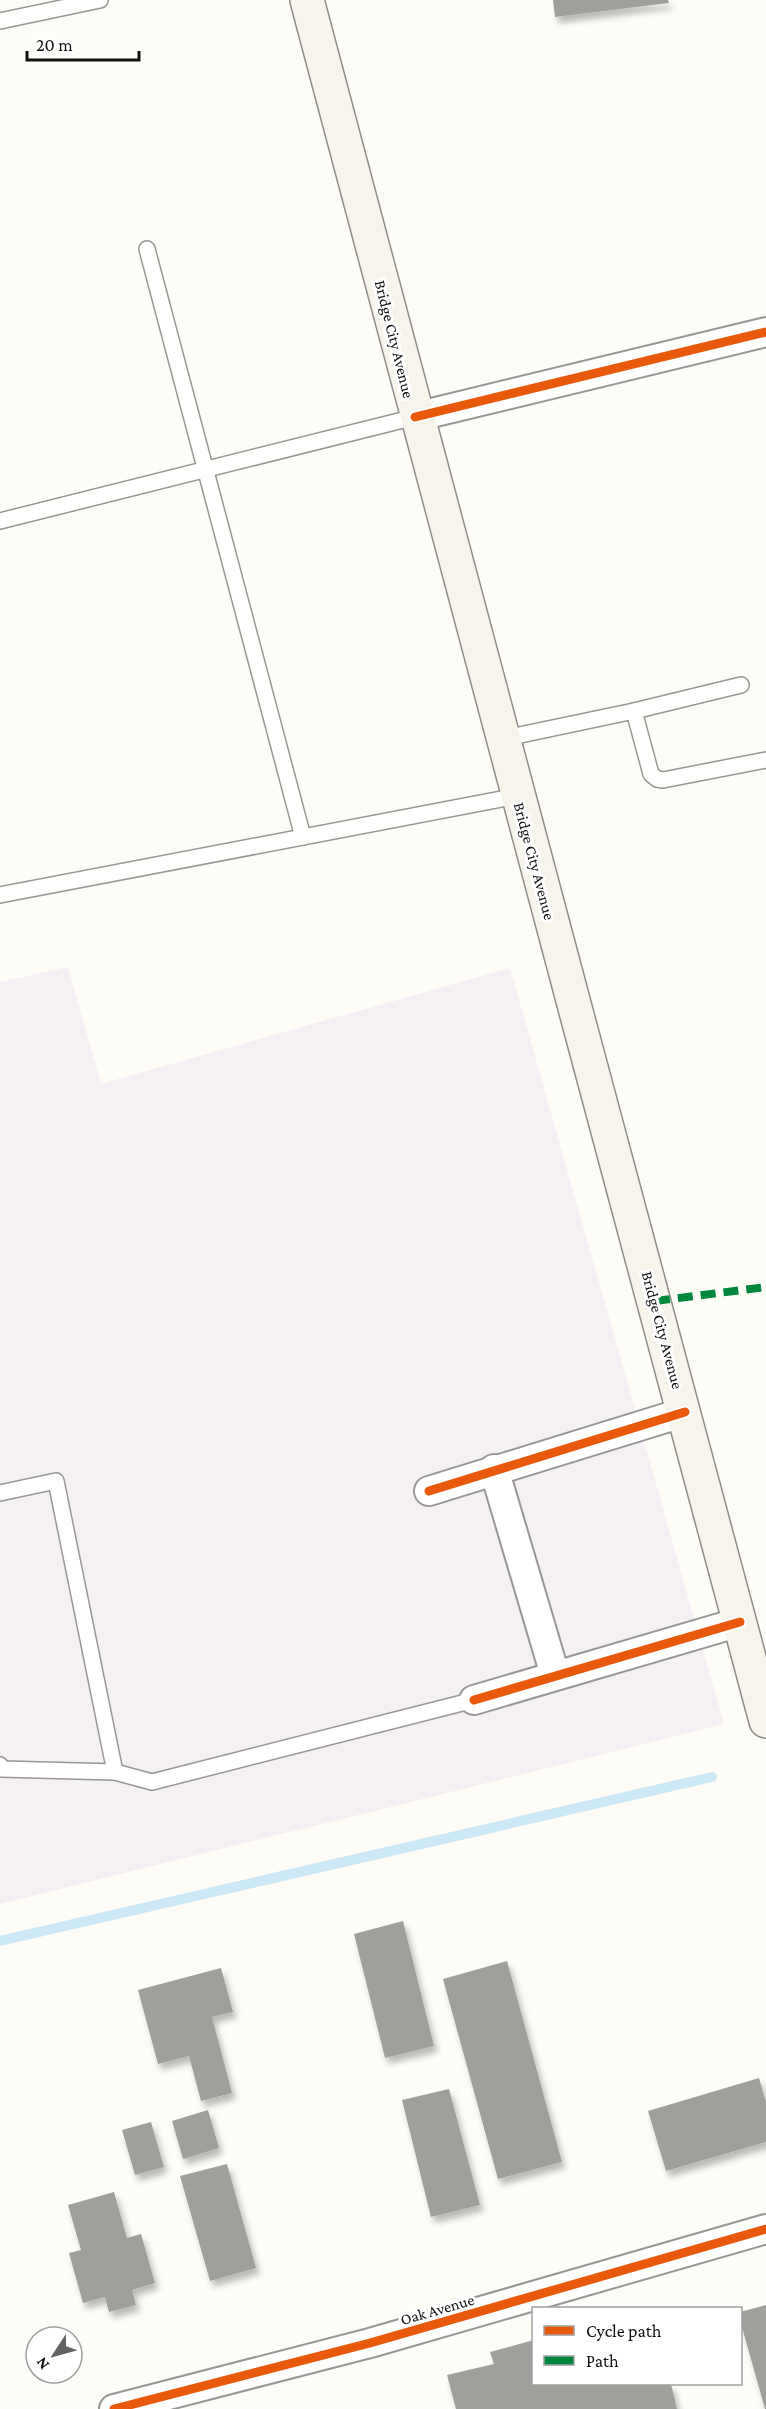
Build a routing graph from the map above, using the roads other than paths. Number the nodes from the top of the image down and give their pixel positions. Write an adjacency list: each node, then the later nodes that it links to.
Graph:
1 (100, 0): 3 (lane)
2 (308, 0): 6 (main road, Bridge City Avenue)
3 (0, 21)
4 (147, 249): 7 (lane)
5 (766, 332): 6 (street)
6 (415, 417): 7 (lane); 11 (main road, Bridge City Avenue)
7 (205, 470): 8 (lane); 14 (lane)
8 (0, 521)
9 (741, 685): 10 (lane)
10 (634, 711): 11 (lane); 12 (lane)
11 (501, 739): 13 (main road, Bridge City Avenue)
12 (766, 760)
13 (517, 796): 14 (lane); 16 (main road, Bridge City Avenue)
14 (303, 837): 15 (lane)
15 (0, 895)
16 (685, 1412): 17 (street); 20 (main road, Bridge City Avenue)
17 (494, 1469): 18 (street); 21 (street)
18 (429, 1491)
19 (0, 1493): 25 (lane)
20 (740, 1622): 21 (street); 23 (main road, Bridge City Avenue)
21 (555, 1675): 22 (street)
22 (474, 1700): 25 (lane)
23 (766, 1721)
24 (0, 1768): 25 (lane)
25 (115, 1772)
26 (766, 2229): 27 (street, Oak Avenue)
27 (114, 2409)

